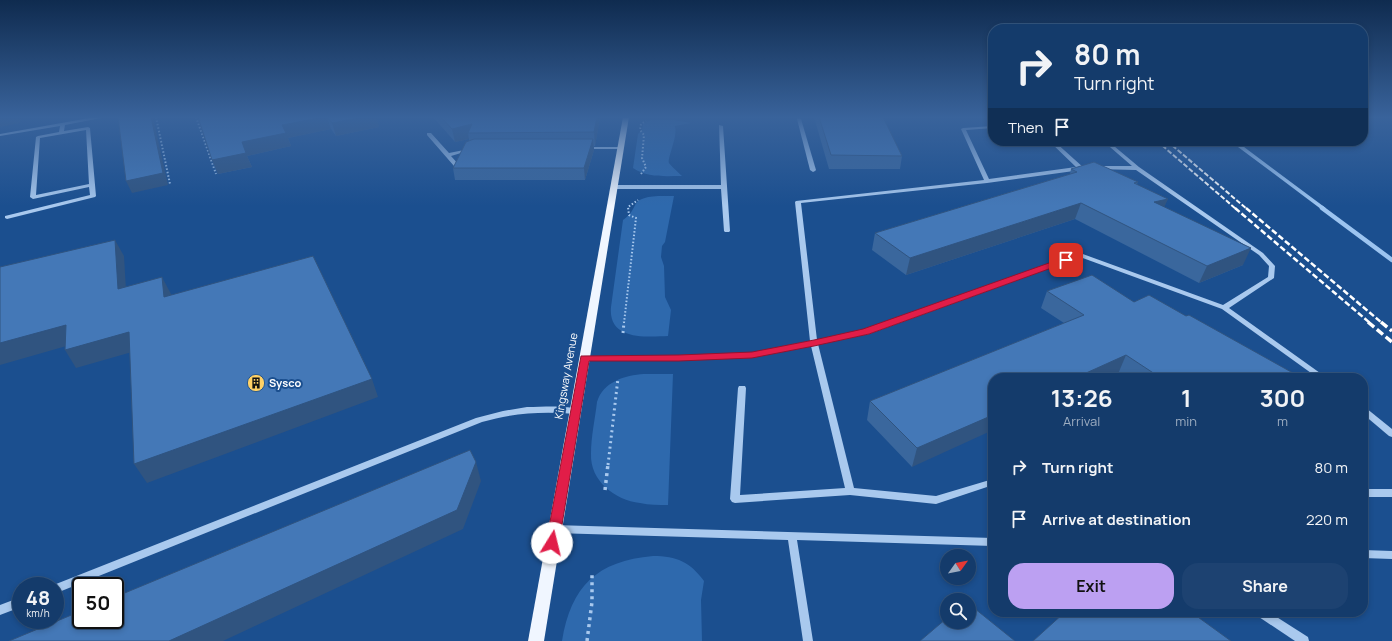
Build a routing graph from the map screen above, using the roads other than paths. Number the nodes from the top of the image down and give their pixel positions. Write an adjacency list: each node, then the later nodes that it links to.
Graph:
1 (37, 147): 20 (street)
2 (89, 147): 20 (street)
3 (441, 147): 12 (street)
4 (722, 147): 22 (street)
5 (807, 147): 18 (street)
6 (971, 147): 19 (street)
7 (1057, 147): 14 (street)
8 (1112, 147): 17 (street)
9 (476, 148): 12 (street)
10 (583, 148): 11 (street)
11 (621, 148): 21 (main road, Kingsway Avenue)
12 (448, 155): 13 (street)
13 (456, 165)
14 (1078, 168): 15 (street); 19 (street)
15 (1086, 168)
16 (1093, 168): 17 (street)
17 (1137, 168): 25 (street)
18 (813, 170)
19 (987, 181): 26 (street)
20 (92, 185): 23 (street)
21 (614, 187): 22 (street); 27 (main road, Kingsway Avenue)
22 (724, 187): 24 (street)
23 (7, 217)
24 (727, 231)
25 (1224, 308): 26 (street); 28 (street)
26 (814, 343): 27 (street); 34 (street)
27 (584, 358): 30 (main road, Kingsway Avenue)
28 (1317, 373)
29 (742, 388): 34 (street)
30 (576, 411): 37 (main road, Kingsway Avenue); 42 (street)
31 (1368, 414): 32 (street)
32 (1392, 434)
33 (988, 484): 34 (street)
34 (850, 491)
35 (1368, 493): 36 (street)
36 (1392, 493)
37 (554, 529): 38 (street); 46 (main road, Kingsway Avenue)
38 (792, 536): 39 (street); 47 (street)
39 (988, 542)
40 (1368, 554): 41 (street)
41 (1392, 554)
42 (64, 585)
43 (12, 605): 44 (street)
44 (0, 610)
45 (1268, 617): 48 (street)
46 (536, 641)
47 (808, 641)
48 (1304, 641)

